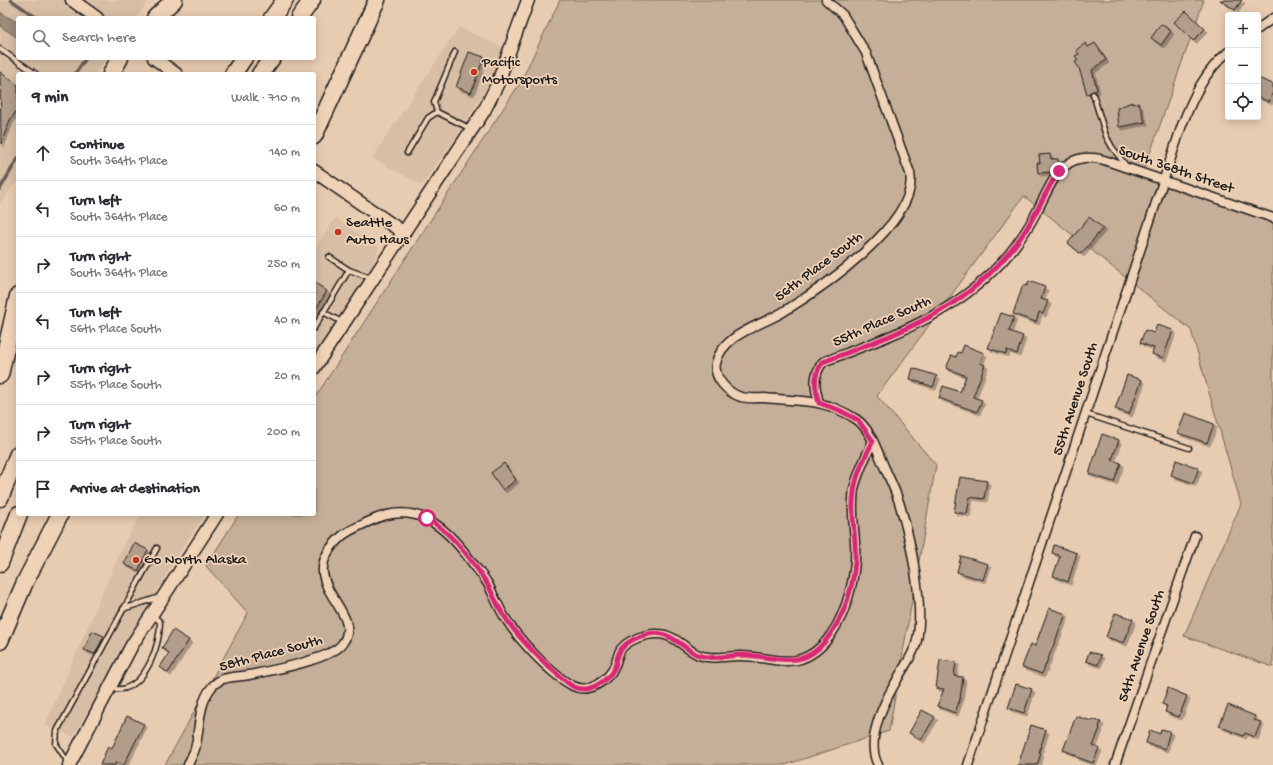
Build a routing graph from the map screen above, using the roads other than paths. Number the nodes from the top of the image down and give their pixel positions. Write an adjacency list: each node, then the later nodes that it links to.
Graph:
1 (72, 0): 8 (main road)
2 (174, 0): 9 (highway)
3 (284, 0): 10 (highway)
4 (312, 0): 11 (highway)
5 (377, 0): 27 (highway)
6 (528, 0): 26 (main road)
7 (826, 0): 44 (street, 56th Place South)
8 (94, 16)
9 (157, 16)
10 (273, 16)
11 (300, 16)
12 (1271, 23): 13 (street)
13 (1261, 28)
14 (0, 49): 20 (lane)
15 (455, 52): 25 (lane)
16 (1225, 55): 32 (street, 55th Avenue South)
17 (119, 60): 21 (highway)
18 (157, 60): 22 (main road)
19 (270, 60): 23 (highway)
20 (33, 72)
21 (112, 72)
22 (173, 72)
23 (262, 72)
24 (1093, 94): 30 (lane)
25 (437, 112): 26 (lane); 28 (lane)
26 (472, 130): 34 (main road)
27 (316, 132)
28 (407, 153)
29 (1069, 162): 30 (street, South 368th Street); 44 (street, 55th Place South)
30 (1129, 169): 32 (street, South 368th Street)
31 (316, 172): 34 (main road)
32 (1164, 181): 33 (street, South 368th Street); 45 (street, 55th Avenue South)
33 (1273, 218)
34 (404, 233): 37 (main road)
35 (329, 257): 36 (lane)
36 (349, 270): 37 (lane); 39 (lane)
37 (373, 278): 40 (main road)
38 (16, 305): 43 (highway)
39 (323, 312): 40 (lane); 41 (lane)
40 (344, 323): 42 (main road)
41 (316, 324)
42 (316, 365)
43 (0, 375)
44 (819, 403): 46 (street, 56th Place South)
45 (1086, 414): 47 (lane); 64 (street, 55th Avenue South)
46 (873, 441): 62 (street, 58th Place South); 63 (street)
47 (1189, 448)
48 (16, 459): 49 (highway)
49 (0, 498)
50 (18, 516): 55 (highway)
51 (59, 516): 59 (highway)
52 (216, 516): 56 (main road)
53 (1195, 536): 65 (street, 54th Avenue South)
54 (156, 548): 57 (lane)
55 (0, 563)
56 (162, 596): 57 (lane); 58 (main road)
57 (122, 609): 61 (lane)
58 (151, 613): 60 (main road); 60 (lane)
59 (0, 641)
60 (108, 689): 61 (main road)
61 (70, 764)
62 (188, 765)
63 (878, 765)
64 (968, 765)
65 (1116, 765)

